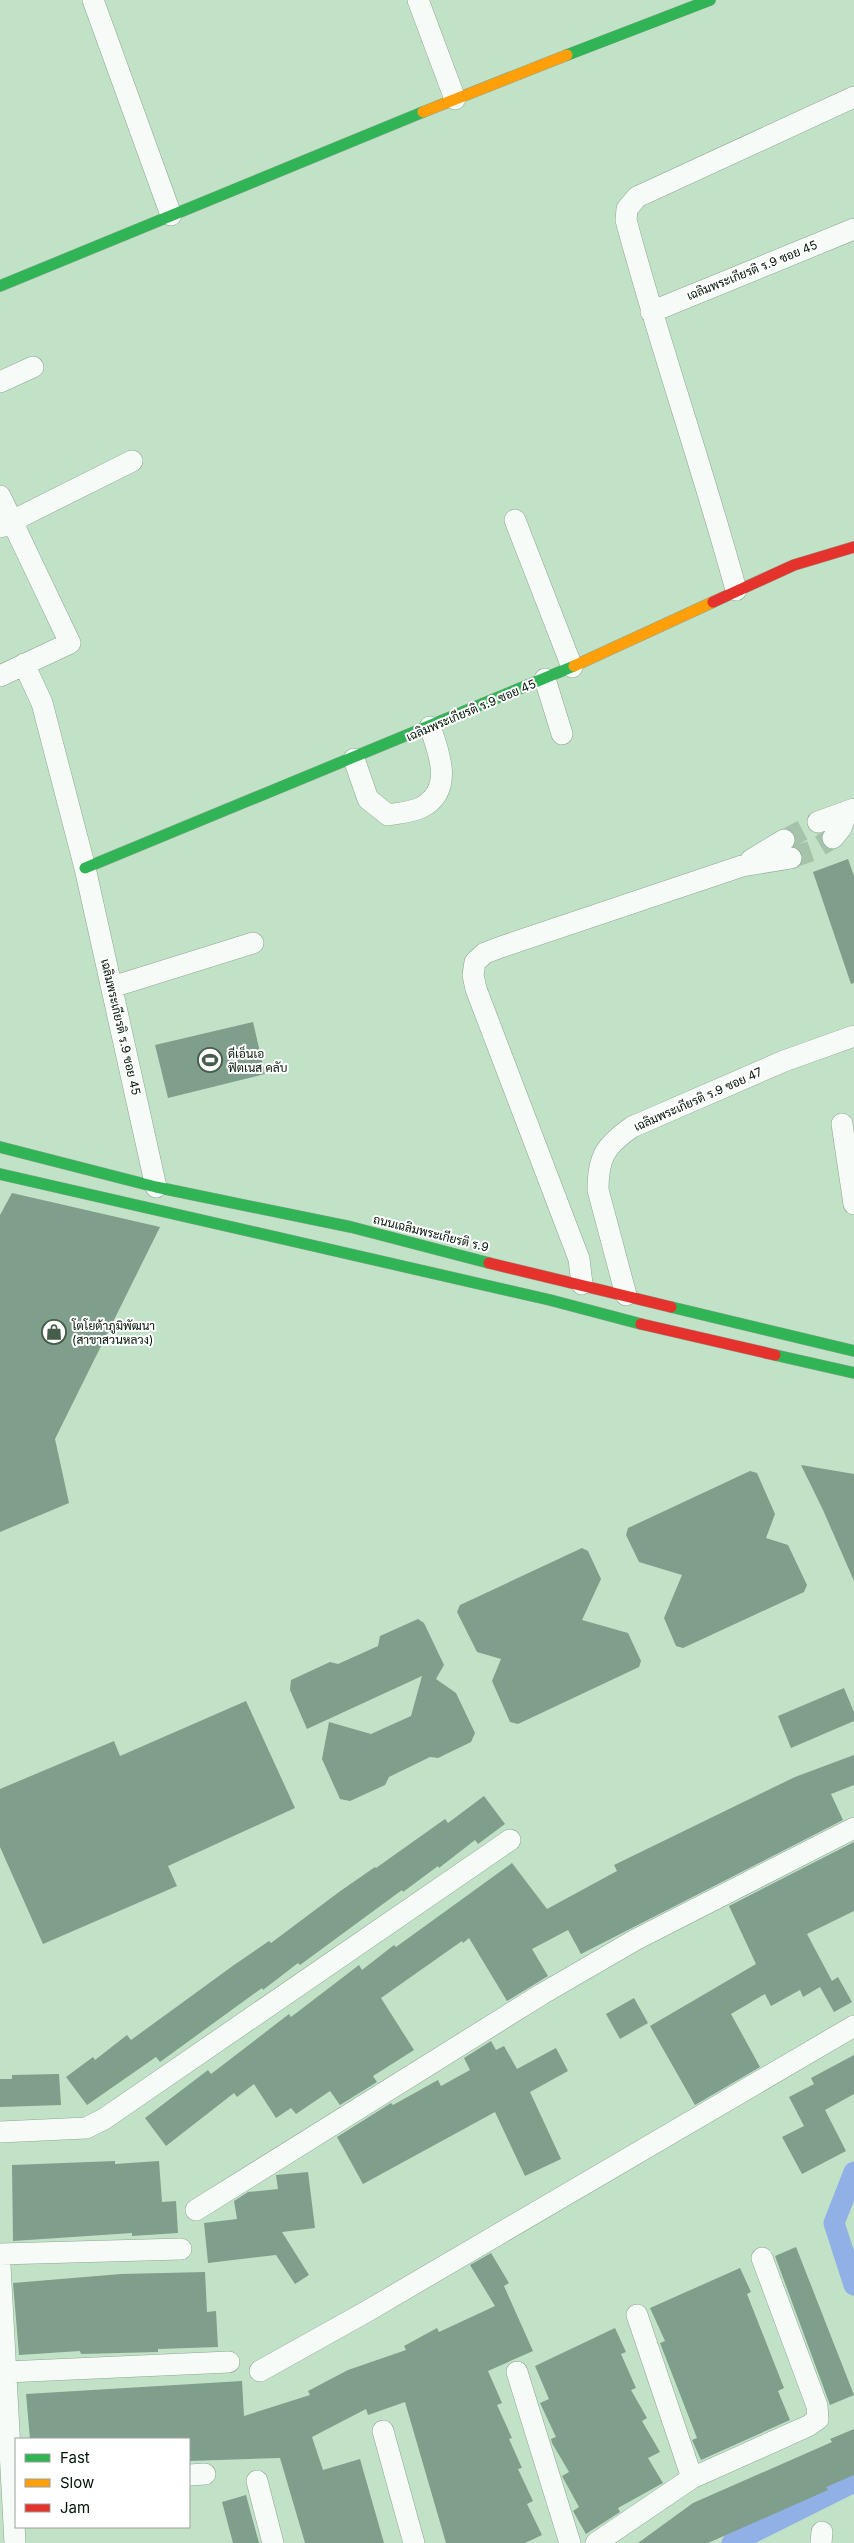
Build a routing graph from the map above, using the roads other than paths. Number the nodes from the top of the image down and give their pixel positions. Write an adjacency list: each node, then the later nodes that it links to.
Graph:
1 (93, 0): 6 (street)
2 (418, 0): 5 (street)
3 (710, 0): 5 (main road)
4 (854, 97): 9 (street)
5 (455, 99): 6 (main road)
6 (171, 215): 8 (main road)
7 (854, 229): 9 (street, เฉลิมพระเกียรติ ร.9 ซอย 45)
8 (0, 286)
9 (651, 312): 17 (street)
10 (33, 367): 11 (street)
11 (0, 382)
12 (132, 461): 15 (street)
13 (0, 496): 15 (street)
14 (515, 520): 19 (street)
15 (6, 524): 18 (street)
16 (854, 547): 17 (main road, เฉลิมพระเกียรติ ร.9 ซอย 45)
17 (736, 590): 19 (main road, เฉลิมพระเกียรติ ร.9 ซอย 45)
18 (24, 664): 20 (street); 29 (street, เฉลิมพระเกียรติ ร.9 ซอย 45)
19 (572, 667): 21 (main road, เฉลิมพระเกียรติ ร.9 ซอย 45)
20 (0, 676)
21 (545, 679): 22 (main road, เฉลิมพระเกียรติ ร.9 ซอย 45); 23 (street)
22 (430, 727): 24 (main road, เฉลิมพระเกียรติ ร.9 ซอย 45); 24 (street)
23 (562, 734)
24 (354, 759): 29 (main road, เฉลิมพระเกียรติ ร.9 ซอย 45)
25 (851, 810): 26 (street); 27 (street)
26 (818, 822)
27 (833, 838)
28 (788, 849): 38 (street)
29 (85, 868): 31 (street, เฉลิมพระเกียรติ ร.9 ซอย 45)
30 (253, 943): 31 (street)
31 (112, 987): 36 (street, เฉลิมพระเกียรติ ร.9 ซอย 45)
32 (854, 1036): 39 (street, เฉลิมพระเกียรติ ร.9 ซอย 47)
33 (842, 1124): 37 (street)
34 (0, 1147): 36 (main road, ถนนเฉลิมพระเกียรติ ร.9)
35 (0, 1174): 41 (main road)
36 (156, 1187): 38 (main road, ถนนเฉลิมพระเกียรติ ร.9)
37 (854, 1204)
38 (582, 1284): 39 (main road, ถนนเฉลิมพระเกียรติ ร.9)
39 (626, 1295): 40 (main road, ถนนเฉลิมพระเกียรติ ร.9)
40 (854, 1351)
41 (854, 1373)
42 (854, 1828): 46 (street)
43 (510, 1840): 45 (street)
44 (854, 2026): 53 (street)
45 (0, 2132)
46 (196, 2210)
47 (181, 2249): 48 (street)
48 (0, 2254)
49 (762, 2258): 57 (street)
50 (0, 2266): 54 (street)
51 (637, 2315): 57 (street)
52 (229, 2362): 54 (street)
53 (260, 2371)
54 (6, 2372): 59 (street)
55 (516, 2372): 63 (street)
56 (382, 2431): 62 (street)
57 (692, 2478): 64 (street)
58 (257, 2481): 61 (street)
59 (15, 2486): 60 (street)
60 (15, 2543)
61 (272, 2543)
62 (414, 2543)
63 (570, 2543)
64 (596, 2543)

